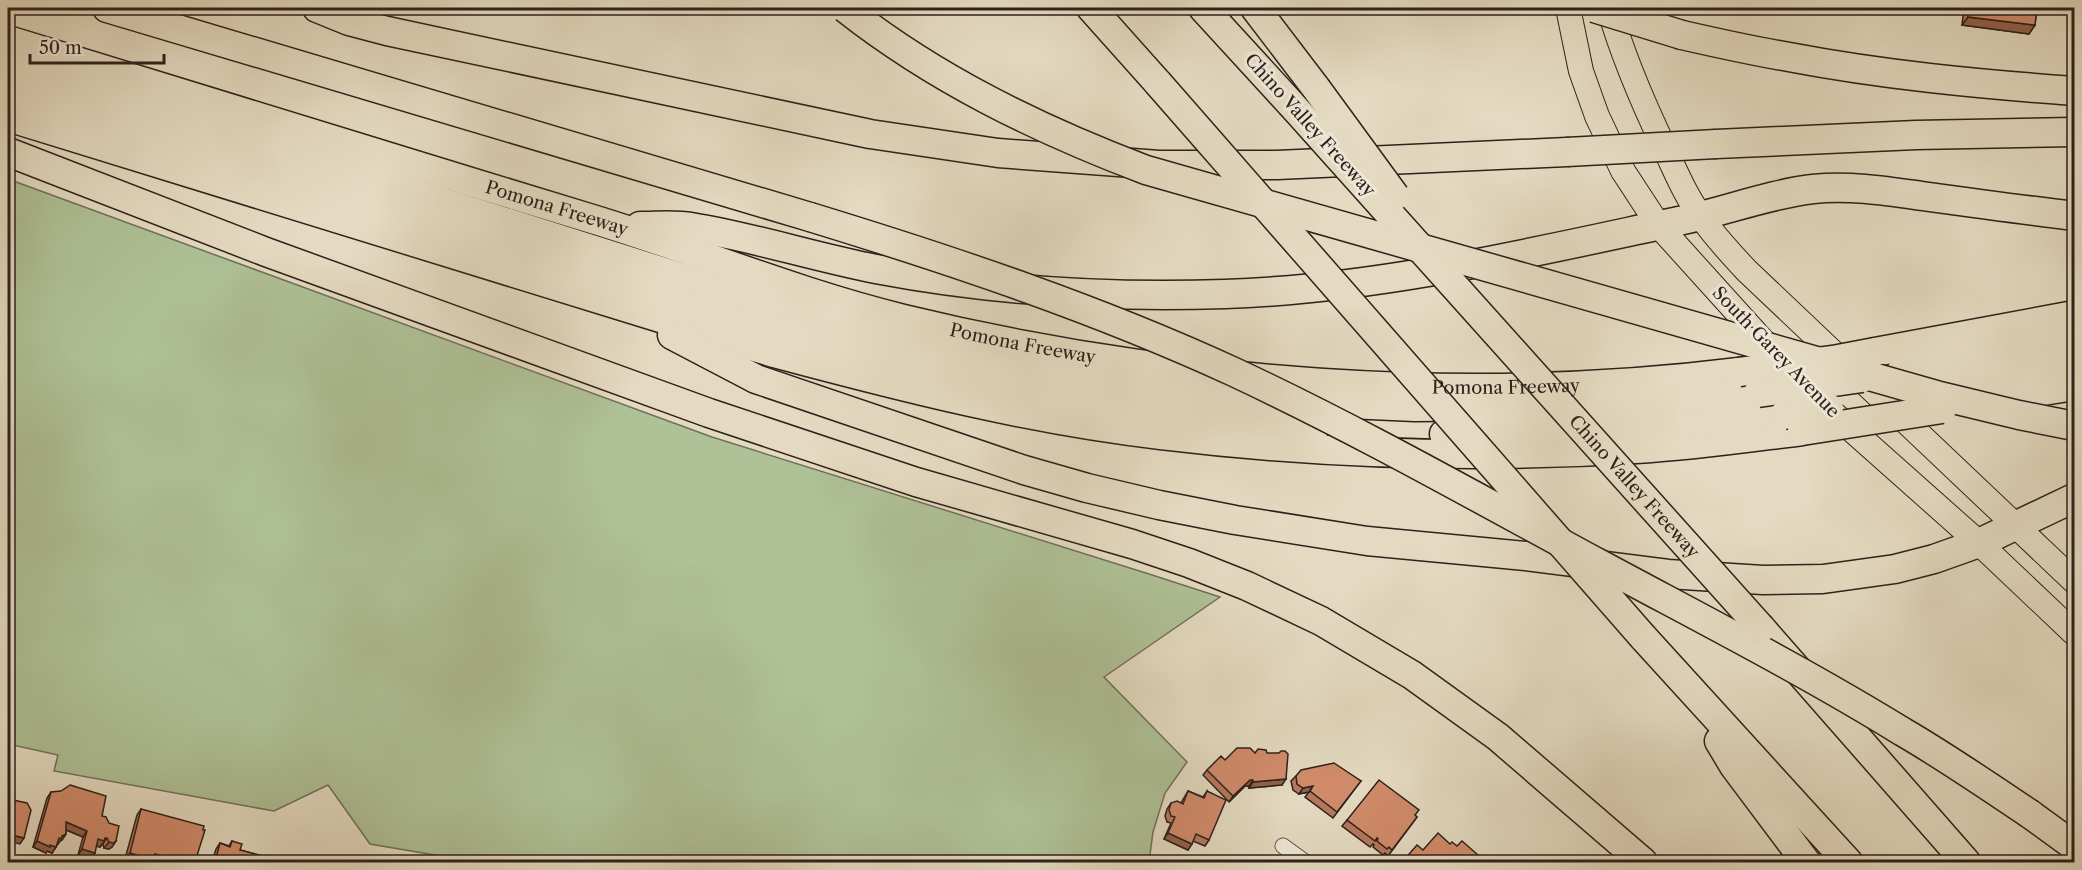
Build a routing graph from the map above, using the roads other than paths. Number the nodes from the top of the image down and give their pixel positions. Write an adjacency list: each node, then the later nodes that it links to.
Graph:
1 (108, 8): 37 (highway, bridge)
2 (317, 8): 15 (highway, bridge)
3 (845, 8): 29 (highway, bridge)
4 (1090, 8): 35 (highway, bridge)
5 (1203, 8): 21 (highway, Chino Valley Freeway, bridge)
6 (1255, 8): 21 (highway, bridge)
7 (1568, 8): 20 (main road, South Garey Avenue)
8 (1594, 8): 13 (highway, bridge)
9 (1609, 8): 18 (main road, South Garey Avenue)
10 (8, 40): 19 (highway, Pomona Freeway)
11 (8, 65): 24 (highway, bridge)
12 (8, 89): 28 (highway)
13 (2074, 92)
14 (8, 117): 22 (highway)
15 (2074, 132)
16 (8, 152): 39 (highway)
17 (2074, 216): 18 (highway)
18 (1701, 217): 20 (highway); 31 (main road, South Garey Avenue)
19 (614, 225): 20 (highway); 23 (highway, Pomona Freeway, bridge)
20 (1659, 226): 32 (main road, South Garey Avenue)
21 (1456, 287): 42 (highway, Chino Valley Freeway, bridge)
22 (614, 305): 28 (highway); 32 (highway)
23 (2074, 315)
24 (2074, 342)
25 (2074, 365): 27 (highway)
26 (2074, 386): 27 (highway)
27 (1932, 401): 28 (highway, bridge)
28 (1793, 423)
29 (2074, 426)
30 (2074, 498): 31 (highway)
31 (2018, 526): 32 (highway); 33 (main road, South Garey Avenue)
32 (1979, 543): 34 (main road, South Garey Avenue)
33 (2074, 581)
34 (2074, 633)
35 (1687, 687): 40 (highway); 41 (highway)
36 (1283, 846): 38 (street)
37 (2074, 846)
38 (1305, 862)
39 (1642, 862)
40 (1806, 862)
41 (1848, 862)
42 (1966, 862)

